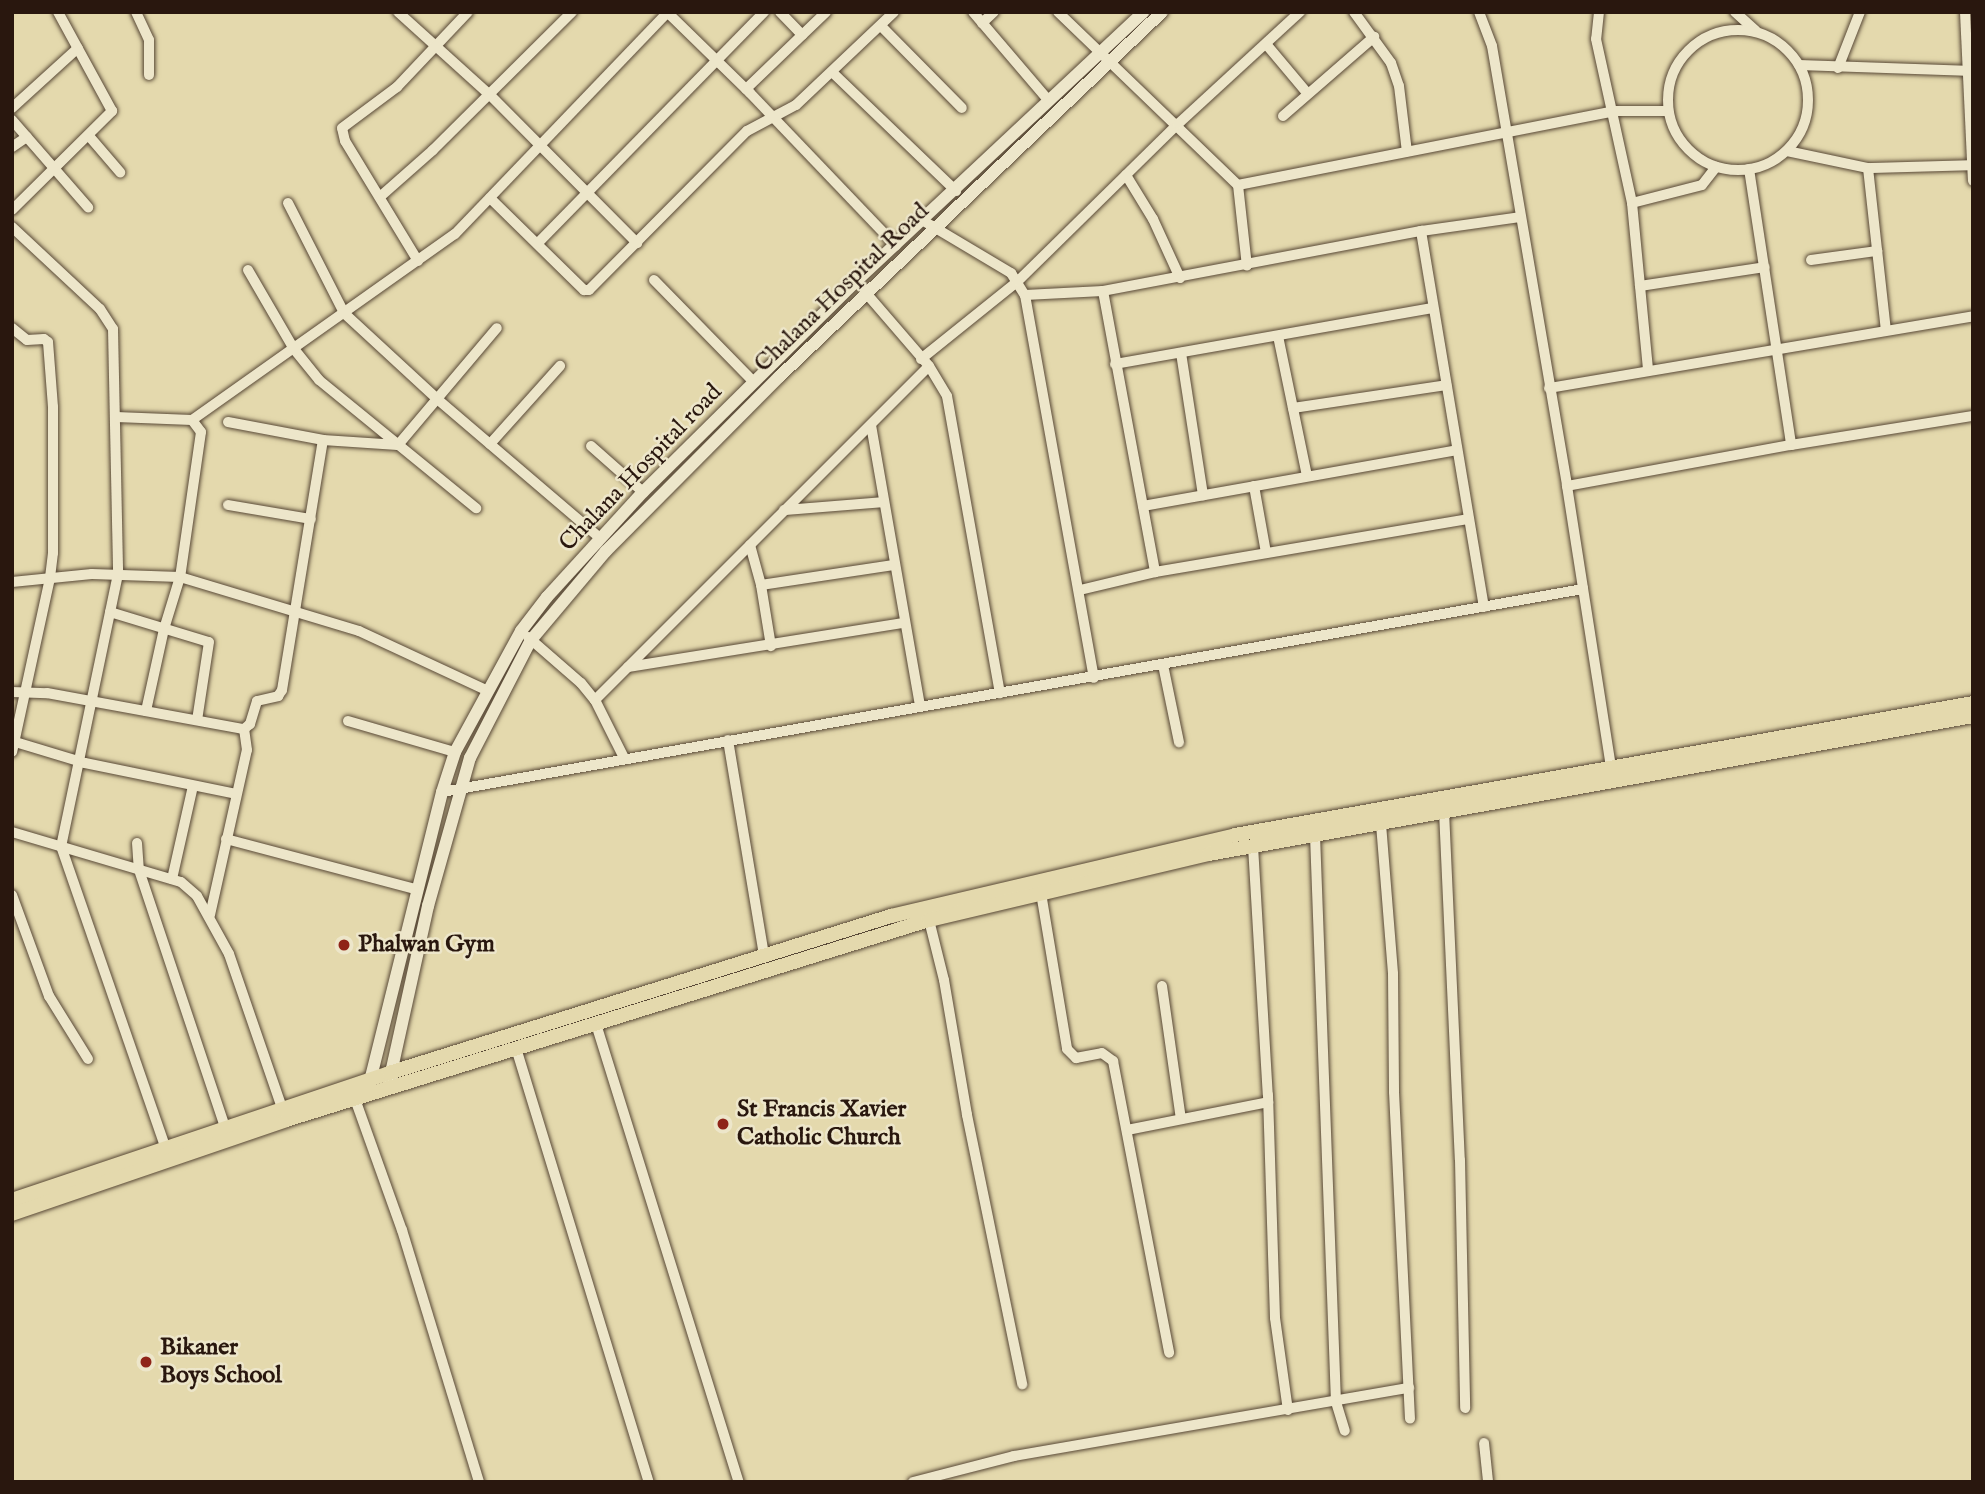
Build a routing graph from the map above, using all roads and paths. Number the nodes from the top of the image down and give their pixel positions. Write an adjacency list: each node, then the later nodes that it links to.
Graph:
1 (58, 12): 30 (street)
2 (136, 12): 37 (street)
3 (398, 12): 29 (street)
4 (468, 12): 29 (street)
5 (572, 12): 40 (street)
6 (667, 12): 32 (street); 54 (street)
7 (764, 12): 32 (street)
8 (780, 12): 26 (street)
9 (826, 12): 26 (street)
10 (894, 12): 24 (street)
11 (972, 12): 23 (street)
12 (995, 12): 23 (street)
13 (1058, 12): 31 (street)
14 (1144, 12): 31 (street, Chalana Hospital road)
15 (1162, 12): 31 (street, Chalana Hospital Road)
16 (1300, 12): 28 (street)
17 (1354, 12): 27 (street)
18 (1479, 12): 50 (street)
19 (1599, 12): 44 (street)
20 (1735, 12): 25 (street)
21 (1860, 12): 34 (street)
22 (1965, 12): 35 (street)
23 (982, 23): 41 (street)
24 (881, 26): 36 (street); 43 (street)
25 (1756, 32): 33 (street); 45 (street)
26 (802, 35): 38 (street)
27 (1374, 37): 39 (street); 56 (street)
28 (1266, 44): 39 (street); 49 (street)
29 (435, 46): 40 (street); 68 (street)
30 (78, 48): 42 (street); 51 (street)
31 (1105, 58): 41 (street, Chalana Hospital road); 49 (street); 77 (street, Chalana Hospital Road)
32 (718, 62): 38 (street); 67 (street)
33 (1799, 65): 34 (street); 55 (street)
34 (1838, 68): 35 (street)
35 (1970, 71): 57 (street)
36 (832, 72): 47 (street); 66 (street)
37 (149, 75)
38 (746, 89): 47 (street)
39 (1308, 94): 46 (street)
40 (490, 95): 54 (street); 68 (street)
41 (1049, 101): 66 (street, Chalana Hospital road)
42 (12, 108)
43 (962, 108)
44 (1614, 111): 45 (street); 50 (street); 71 (street)
45 (1668, 111): 58 (street)
46 (1283, 116)
47 (774, 117): 80 (street); 81 (street)
48 (12, 120): 52 (street)
49 (1178, 124): 63 (street); 65 (street)
50 (1506, 131): 56 (street); 74 (street)
51 (89, 136): 60 (street); 62 (street)
52 (27, 137): 53 (street); 60 (street)
53 (12, 147)
54 (539, 147): 67 (street); 69 (street)
55 (1787, 151): 59 (street); 61 (street)
56 (1407, 152): 65 (street)
57 (1972, 165): 59 (street); 64 (street)
58 (1716, 167): 61 (street); 71 (street)
59 (1868, 168): 82 (street)
60 (54, 169): 72 (street); 73 (street)
61 (1749, 169): 86 (street)
62 (120, 172)
63 (1126, 175): 88 (street); 90 (street)
64 (1973, 181)
65 (1238, 185): 85 (street)
66 (956, 191): 75 (street, Chalana Hospital road)
67 (587, 194): 79 (street); 80 (street)
68 (381, 196): 84 (street)
69 (490, 198): 79 (street); 84 (street)
70 (288, 203): 96 (street)
71 (1632, 204): 91 (street)
72 (88, 207)
73 (12, 210)
74 (1520, 217): 78 (street); 111 (street)
75 (922, 220): 77 (street); 81 (street, Chalana Hospital road)
76 (12, 227): 115 (street)
77 (936, 227): 90 (street); 93 (street, Chalana Hospital Road)
78 (1421, 231): 85 (street); 95 (street)
79 (539, 242): 80 (street)
80 (636, 243)
81 (896, 246): 109 (street, Chalana Hospital road)
82 (1877, 251): 83 (street); 100 (street)
83 (1811, 260)
84 (418, 261): 96 (street)
85 (1247, 266): 88 (street)
86 (1765, 267): 91 (street); 103 (street)
87 (248, 270): 102 (street)
88 (1180, 278): 92 (street)
89 (654, 280): 109 (street)
90 (1018, 281): 94 (street); 105 (street)
91 (1640, 286): 108 (street)
92 (1103, 291): 94 (street); 106 (street)
93 (866, 293): 105 (street); 154 (street, Chalana Hospital Road)
94 (1026, 295): 148 (street)
95 (1433, 308): 101 (street); 110 (street)
96 (344, 313): 102 (street); 112 (street)
97 (1973, 316): 100 (street)
98 (12, 328): 144 (street)
99 (497, 328): 112 (street)
100 (1886, 330): 103 (street)
101 (1278, 335): 104 (street); 113 (street)
102 (295, 349): 116 (street); 121 (street)
103 (1778, 350): 108 (street); 122 (street)
104 (1181, 353): 106 (street); 129 (street)
105 (925, 362): 118 (street); 162 (street)
106 (1115, 365): 132 (street)
107 (560, 366): 120 (street)
108 (1648, 370): 111 (street)
109 (754, 382): 128 (street, Chalana Hospital road)
110 (1446, 385): 113 (street); 124 (street)
111 (1549, 388): 127 (street)
112 (436, 398): 120 (street); 121 (street)
113 (1293, 408): 125 (street)
114 (1973, 416): 122 (street)
115 (116, 417): 116 (street); 142 (street)
116 (192, 420): 143 (street)
117 (228, 422): 119 (street)
118 (871, 425): 130 (street); 134 (street)
119 (323, 440): 121 (street); 135 (street)
120 (490, 444): 137 (street)
121 (398, 445): 133 (street)
122 (1791, 445): 127 (street)
123 (591, 446): 128 (street)
124 (1457, 450): 125 (street); 136 (street)
125 (1307, 476): 126 (street)
126 (1254, 486): 129 (street); 139 (street)
127 (1567, 486): 147 (street)
128 (643, 492): 137 (street, Chalana Hospital road)
129 (1203, 495): 132 (street)
130 (883, 502): 134 (street); 140 (street)
131 (228, 505): 135 (street)
132 (1143, 506): 141 (street)
133 (476, 508)
134 (784, 510): 138 (street)
135 (311, 519): 150 (street)
136 (1468, 519): 139 (street); 149 (street)
137 (600, 538): 154 (street, Chalana Hospital road)
138 (750, 545): 146 (street); 157 (street)
139 (1266, 553): 141 (street)
140 (893, 565): 146 (street); 152 (street)
141 (1155, 572): 148 (street)
142 (118, 574): 143 (street); 144 (street); 151 (street)
143 (180, 577): 150 (street); 153 (street)
144 (50, 578): 145 (street); 160 (street)
145 (12, 582)
146 (761, 585): 155 (street)
147 (1583, 589): 149 (street); 178 (street)
148 (1080, 590): 158 (street)
149 (1484, 607): 156 (street)
150 (296, 610): 159 (street); 171 (street)
151 (110, 611): 153 (street); 164 (street)
152 (904, 623): 155 (street); 166 (street)
153 (164, 629): 167 (street); 169 (street)
154 (526, 635): 159 (street, Chalana Hospital road); 163 (street); 180 (street, Chalana Hospital Road)
155 (771, 646): 157 (street)
156 (1163, 665): 158 (street); 173 (street)
157 (628, 667): 163 (street)
158 (1094, 678): 162 (street)
159 (486, 690): 175 (street, Chalana Hospital road)
160 (26, 691): 161 (street); 164 (street); 174 (street)
161 (12, 692)
162 (1000, 693): 166 (street)
163 (595, 700): 176 (street)
164 (92, 701): 167 (street); 177 (street)
165 (1973, 703): 178 (main road)
166 (920, 706): 172 (street)
167 (146, 711): 169 (street)
168 (1973, 716): 178 (main road)
169 (197, 720): 171 (street)
170 (348, 720): 175 (street)
171 (244, 729): 182 (street)
172 (728, 740): 176 (street); 198 (street)
173 (1179, 742)
174 (13, 745): 177 (street)
175 (455, 752): 181 (street, Chalana Hospital road)
176 (624, 758): 180 (street)
177 (80, 762): 179 (street); 189 (street)
178 (1613, 775): 183 (main road); 198 (main road)
179 (193, 786): 182 (street); 192 (street)
180 (463, 786): 181 (street); 203 (street, Chalana Hospital Road)
181 (442, 792): 193 (street, Chalana Hospital road)
182 (236, 794): 187 (street)
183 (1444, 811): 184 (main road); 217 (street)
184 (1381, 824): 186 (main road); 215 (street)
185 (12, 832): 189 (street)
186 (1314, 835): 190 (main road); 216 (street)
187 (226, 839): 193 (street); 196 (street)
188 (137, 843): 191 (street)
189 (61, 846): 191 (street); 210 (street)
190 (1253, 846): 194 (main road); 205 (street)
191 (139, 870): 192 (street); 208 (street)
192 (172, 879): 196 (street)
193 (415, 889): 204 (street, Chalana Hospital road)
194 (1041, 893): 197 (main road); 209 (street)
195 (12, 895): 202 (street)
196 (210, 915): 206 (street)
197 (929, 920): 200 (main road); 214 (street)
198 (764, 956): 203 (main road)
199 (1163, 986): 207 (street)
200 (596, 1024): 201 (main road); 224 (street)
201 (516, 1048): 203 (main road); 223 (street)
202 (88, 1059)
203 (389, 1080): 204 (main road)
204 (364, 1091): 206 (main road); 212 (main road); 222 (street)
205 (1268, 1102): 207 (street); 218 (street)
206 (282, 1108): 208 (main road)
207 (1181, 1119): 209 (street)
208 (225, 1127): 210 (main road)
209 (1128, 1130): 213 (street)
210 (165, 1147): 211 (main road)
211 (12, 1200)
212 (12, 1214)
213 (1169, 1353)
214 (1022, 1384)
215 (1409, 1388): 216 (street); 219 (street)
216 (1336, 1402): 218 (street); 220 (street)
217 (1465, 1408)
218 (1289, 1410): 225 (street)
219 (1410, 1419)
220 (1345, 1431)
221 (1484, 1443): 226 (street)
222 (479, 1482)
223 (649, 1482)
224 (739, 1482)
225 (913, 1482)
226 (1488, 1482)

